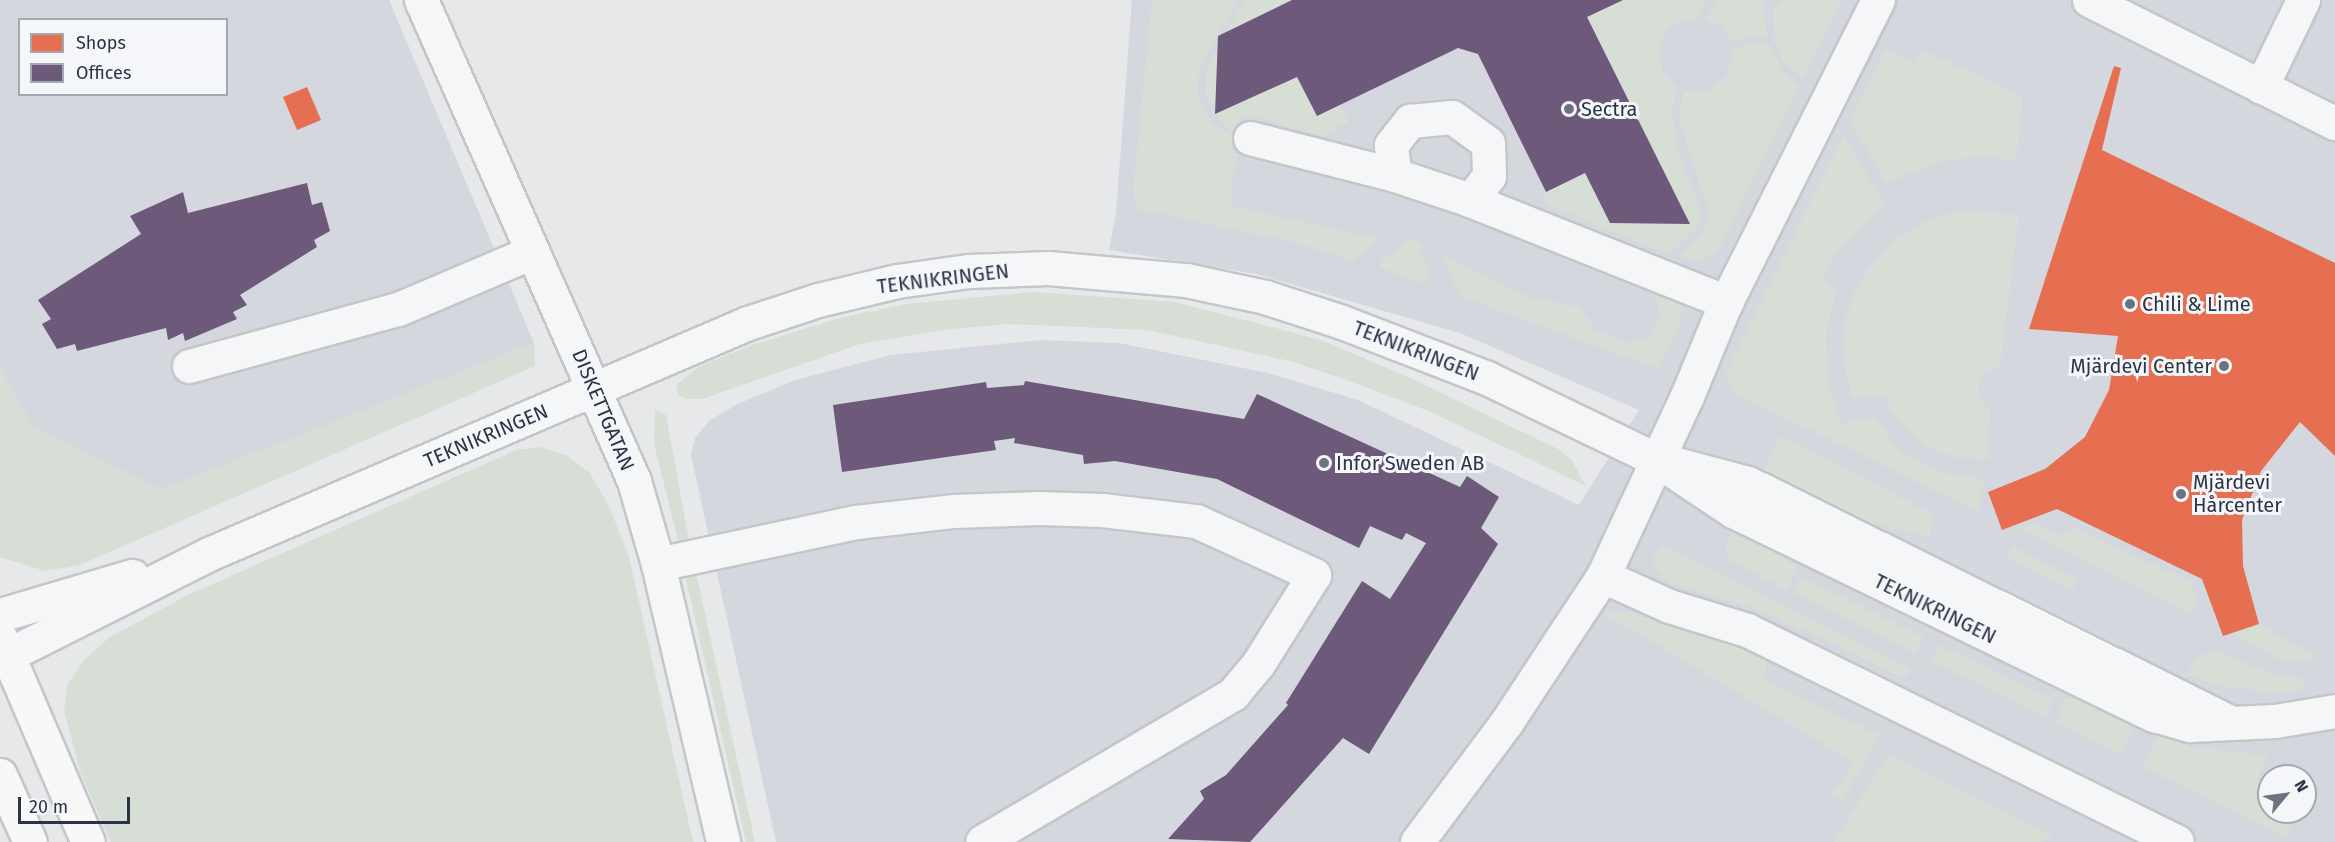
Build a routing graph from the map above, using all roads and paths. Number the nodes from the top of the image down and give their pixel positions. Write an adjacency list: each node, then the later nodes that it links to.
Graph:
1 (421, 0): 10 (street, DISKETTGATAN)
2 (1878, 0): 11 (street)
3 (2089, 0): 5 (street)
4 (2303, 0): 5 (street)
5 (2261, 87): 6 (street)
6 (2335, 123)
7 (1250, 138): 8 (street)
8 (1395, 175): 9 (street); 9 (street)
9 (1470, 200): 11 (street)
10 (532, 252): 12 (street); 13 (street, DISKETTGATAN)
11 (1726, 302): 14 (street)
12 (189, 366)
13 (594, 389): 14 (street, TEKNIKRINGEN); 15 (street, TEKNIKRINGEN); 16 (street, DISKETTGATAN)
14 (1655, 459): 17 (street); 20 (street, TEKNIKRINGEN)
15 (211, 552): 18 (street, TEKNIKRINGEN); 19 (street, TEKNIKRINGEN)
16 (658, 564): 24 (street, DISKETTGATAN); 25 (street)
17 (1603, 576): 26 (street); 27 (street)
18 (0, 615)
19 (3, 651): 23 (main road)
20 (2335, 711)
21 (0, 775): 22 (main road)
22 (30, 842)
23 (88, 842)
24 (723, 842)
25 (982, 842)
26 (1417, 842)
27 (2177, 842)

